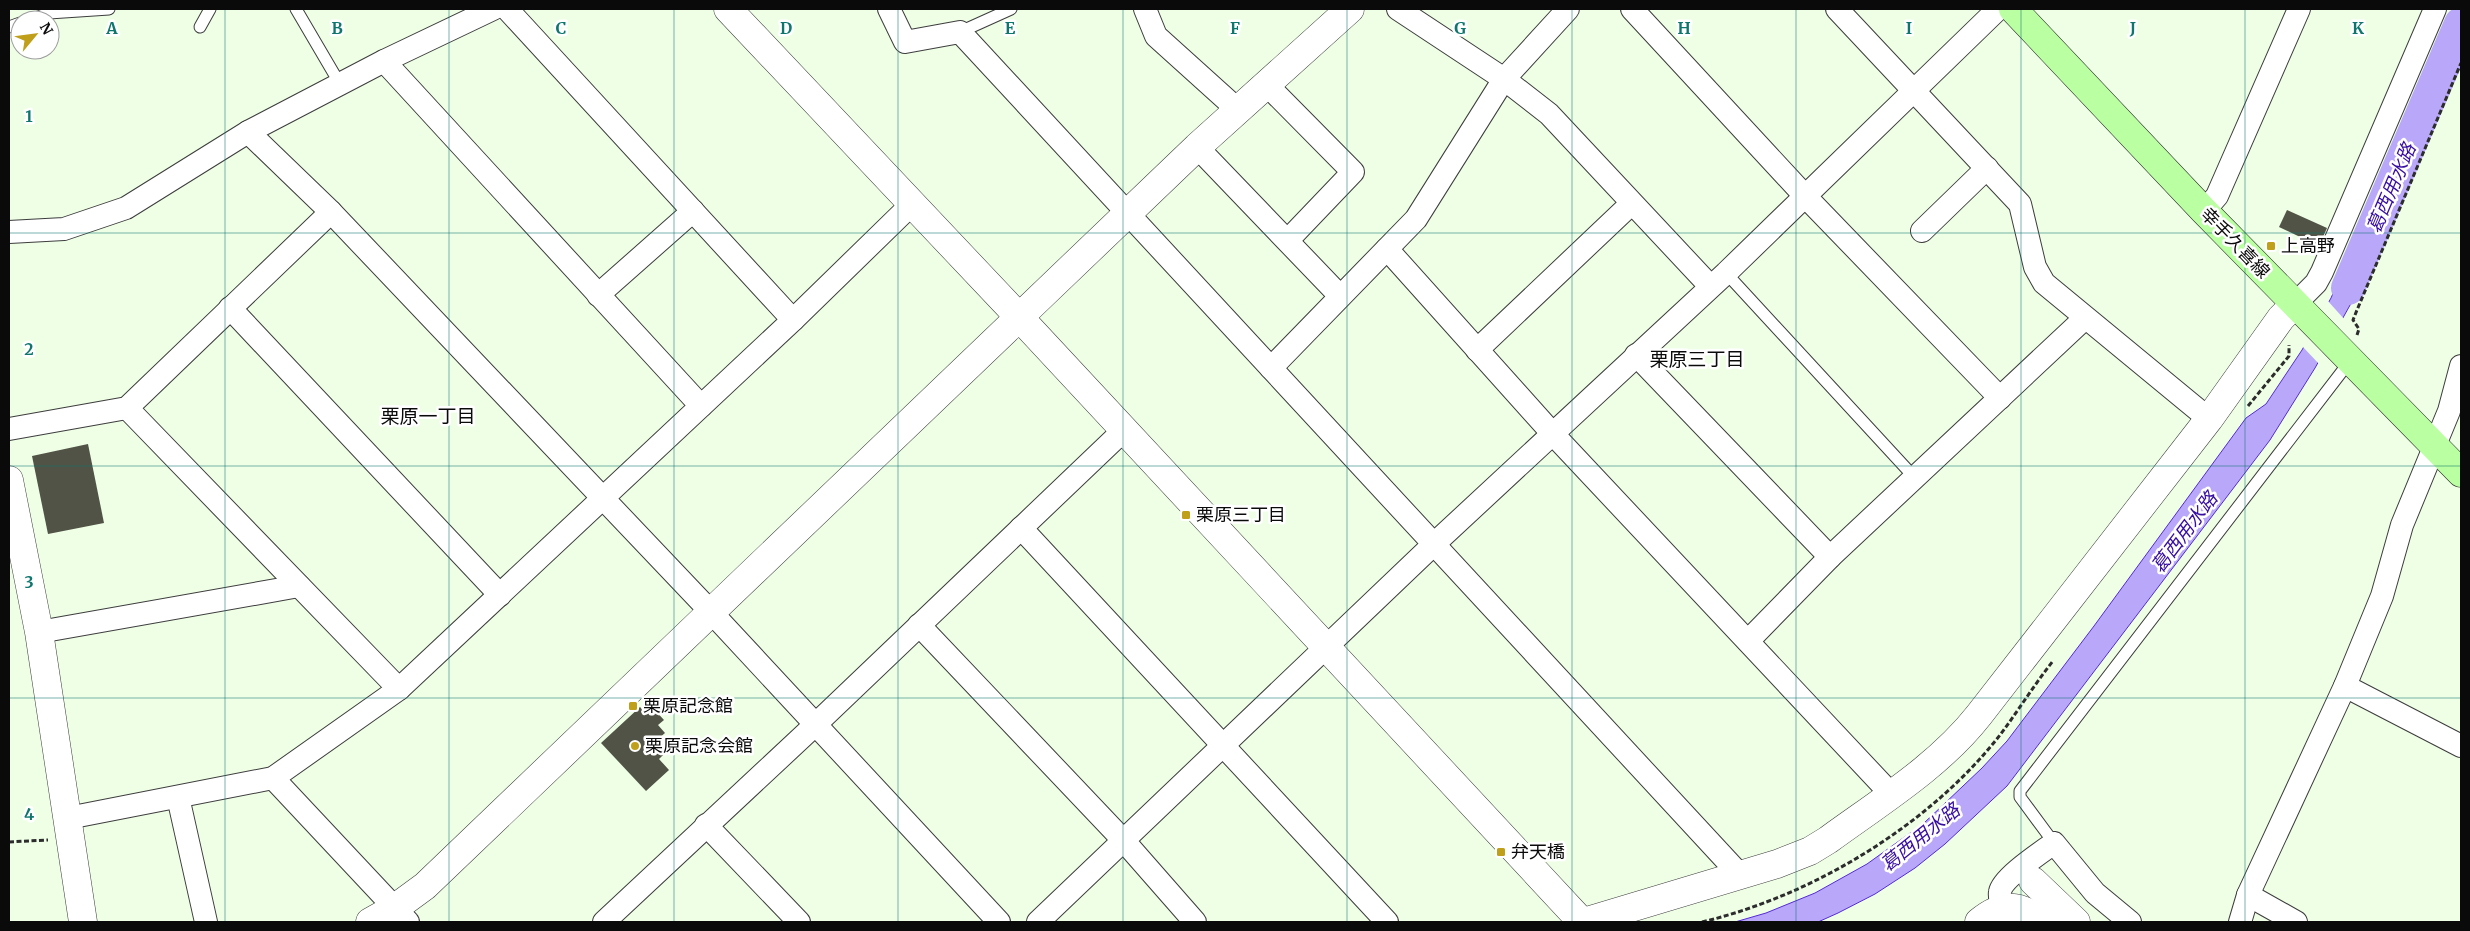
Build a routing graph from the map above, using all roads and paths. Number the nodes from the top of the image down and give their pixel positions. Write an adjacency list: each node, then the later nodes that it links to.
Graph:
1 (109, 9): 19 (lane)
2 (210, 9): 20 (lane)
3 (296, 9): 25 (lane)
4 (493, 9): 22 (street)
5 (507, 9): 35 (street)
6 (728, 9): 33 (street)
7 (889, 9): 21 (street)
8 (1012, 9): 21 (lane)
9 (1144, 9): 28 (street)
10 (1350, 9): 26 (street)
11 (1398, 9): 24 (street)
12 (1568, 9): 24 (street)
13 (1632, 9): 32 (street)
14 (1837, 9): 27 (street)
15 (1998, 9): 27 (street)
16 (2013, 9): 36 (main road, 幸手久喜線)
17 (2299, 9): 36 (street)
18 (2435, 9): 47 (street)
19 (60, 12)
20 (200, 27)
21 (960, 32): 38 (street)
22 (384, 61): 25 (street); 44 (street)
23 (2461, 63): 52 (path)
24 (1504, 79): 34 (street); 42 (street)
25 (340, 84): 29 (street)
26 (1266, 84): 28 (street); 41 (street)
27 (1914, 91): 31 (street); 32 (street)
28 (1238, 110): 30 (street)
29 (248, 132): 37 (street); 40 (street)
30 (1197, 147): 38 (street); 41 (street)
31 (1987, 168): 39 (street); 49 (street)
32 (1806, 196): 43 (street); 56 (street)
33 (912, 204): 48 (street); 50 (street)
34 (1631, 204): 43 (street); 51 (street)
35 (693, 211): 44 (street); 50 (street)
36 (2204, 211): 47 (main road, 幸手久喜線)
37 (331, 212): 46 (street); 67 (street)
38 (1127, 214): 48 (street); 55 (street)
39 (1922, 230)
40 (9, 232)
41 (1288, 240): 45 (street)
42 (1387, 249): 45 (street); 51 (street)
43 (1718, 279): 53 (street); 65 (lane)
44 (598, 295): 57 (street)
45 (1340, 296): 55 (street)
46 (230, 308): 58 (street); 72 (street)
47 (2302, 311): 52 (main road, 幸手久喜線); 59 (street)
48 (1020, 318): 61 (street); 73 (street)
49 (2085, 318): 56 (street); 59 (street)
50 (793, 320): 57 (street)
51 (1477, 350): 62 (street)
52 (2349, 350): 63 (main road, 幸手久喜線); 90 (lane)
53 (1636, 355): 62 (street); 70 (street)
54 (2461, 366): 63 (street)
55 (1270, 368): 69 (street)
56 (2000, 398): 65 (street)
57 (701, 406): 67 (street)
58 (127, 408): 60 (street); 71 (street)
59 (2209, 419): 84 (street)
60 (9, 429)
61 (1124, 430): 68 (street); 77 (street)
62 (1552, 433): 69 (street); 76 (street)
63 (2435, 446): 64 (main road, 幸手久喜線); 78 (street)
64 (2461, 473)
65 (1915, 478): 70 (street)
66 (9, 480): 75 (street)
67 (603, 498): 72 (street); 73 (street)
68 (1021, 528): 74 (street); 81 (street)
69 (1434, 544): 77 (street); 91 (street)
70 (1830, 557): 76 (street)
71 (299, 586): 75 (street); 79 (street)
72 (500, 595): 79 (street)
73 (712, 613): 80 (street); 95 (street)
74 (919, 625): 80 (street); 88 (street)
75 (39, 632): 87 (street)
76 (1748, 641): 84 (street)
77 (1325, 648): 81 (street); 105 (street)
78 (2345, 686): 82 (street); 93 (street)
79 (399, 689): 83 (street)
80 (816, 724): 86 (street); 101 (street)
81 (1224, 745): 88 (street); 104 (street)
82 (2461, 746)
83 (273, 778): 85 (street); 95 (street)
84 (1891, 794): 91 (street)
85 (178, 797): 87 (street); 98 (street)
86 (706, 825): 96 (street); 100 (street)
87 (70, 828): 89 (path); 97 (street)
88 (1124, 841): 102 (street); 103 (street)
89 (9, 842)
90 (2054, 842): 94 (street); 109 (street)
91 (1741, 876): 105 (street)
92 (2033, 881): 108 (street)
93 (2248, 895): 110 (street); 111 (street)
94 (2002, 908): 106 (street); 107 (street)
95 (402, 915): 99 (street)
96 (610, 920)
97 (83, 922)
98 (206, 922)
99 (370, 922)
100 (799, 922)
101 (999, 922)
102 (1038, 922)
103 (1195, 922)
104 (1387, 922)
105 (1583, 922)
106 (1979, 922)
107 (2044, 922)
108 (2076, 922)
109 (2130, 922)
110 (2240, 922)
111 (2296, 922)

